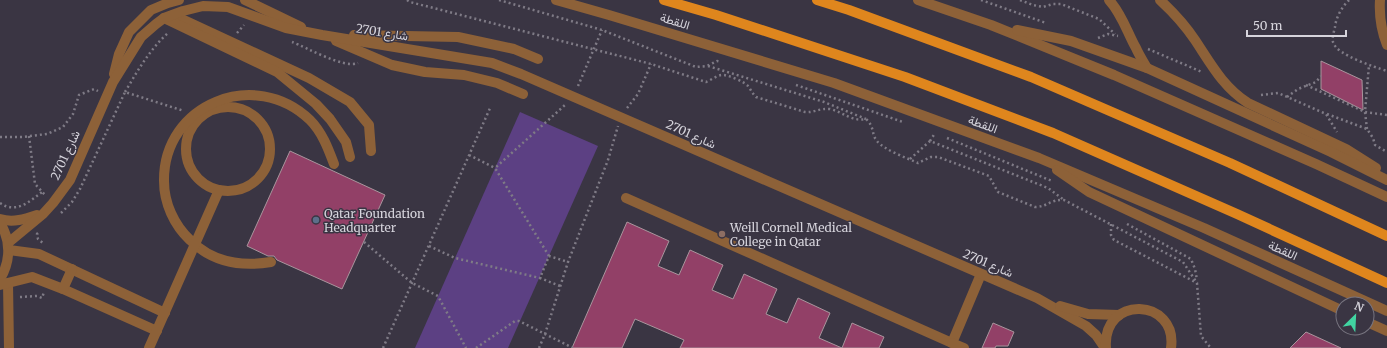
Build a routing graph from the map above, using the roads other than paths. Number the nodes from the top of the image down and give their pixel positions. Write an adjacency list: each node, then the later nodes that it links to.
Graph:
1 (179, 0): 16 (street, شارع 2701)
2 (245, 0): 12 (street, شارع 2701)
3 (556, 0): 22 (street, اللقطة)
4 (664, 0): 39 (main road, اللقطة)
5 (817, 0): 32 (main road)
6 (918, 0): 11 (street)
7 (1109, 0): 15 (street)
8 (1160, 0): 18 (street)
9 (1380, 0): 13 (street)
10 (168, 17): 12 (street, شارع 2701); 16 (street, شارع 2701); 20 (street); 21 (street)
11 (991, 25): 15 (street); 27 (street)
12 (322, 36): 14 (street); 17 (street); 37 (street, شارع 2701)
13 (1387, 46)
14 (538, 59)
15 (1147, 68): 18 (street)
16 (112, 82): 29 (street, شارع 2701)
17 (523, 94)
18 (1246, 107): 24 (street); 25 (street)
19 (197, 116): 23 (street); 26 (street); 26 (street); 33 (street)
20 (371, 151)
21 (350, 157)
22 (1039, 158): 42 (street); 43 (street, اللقطة)
23 (334, 164)
24 (1387, 175)
25 (1387, 180)
26 (219, 190): 33 (street)
27 (1387, 197)
28 (626, 198): 49 (street)
29 (43, 214): 30 (street); 34 (street, شارع 2701)
30 (0, 219)
31 (0, 222): 34 (street)
32 (1387, 236)
33 (195, 245): 35 (street); 44 (street)
34 (9, 246): 36 (street); 38 (street)
35 (271, 262)
36 (72, 269): 40 (street); 44 (street)
37 (981, 274): 41 (street, شارع 2701); 49 (street)
38 (3, 282): 40 (street); 51 (street)
39 (1387, 283)
40 (63, 289): 47 (street)
41 (1037, 298): 45 (street, شارع 2701); 54 (street, شارع 2701)
42 (1335, 307)
43 (1387, 312)
44 (165, 313): 47 (street)
45 (1119, 315): 50 (street); 54 (street)
46 (1375, 326): 48 (street)
47 (157, 331): 52 (street)
48 (1387, 331)
49 (952, 342): 53 (street)
50 (1174, 346)
51 (9, 348)
52 (149, 348)
53 (964, 348)
54 (1106, 348)

